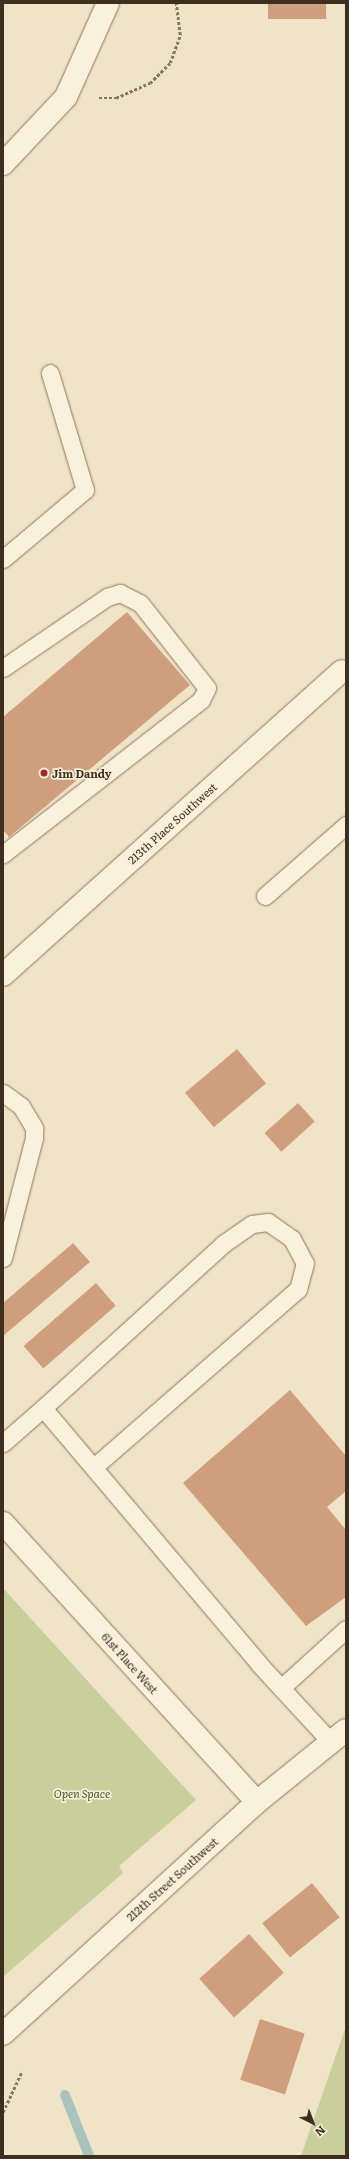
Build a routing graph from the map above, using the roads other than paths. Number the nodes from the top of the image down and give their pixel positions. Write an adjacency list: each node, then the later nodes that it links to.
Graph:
1 (108, 3): 2 (street)
2 (3, 164)
3 (50, 373): 4 (lane)
4 (3, 559)
5 (3, 668): 8 (lane)
6 (344, 670): 10 (street, 213th Place Southwest)
7 (346, 825): 9 (lane)
8 (3, 854)
9 (265, 896)
10 (3, 975)
11 (3, 1093): 12 (lane)
12 (3, 1258)
13 (43, 1408): 14 (lane); 15 (lane); 15 (lane)
14 (3, 1443)
15 (94, 1467): 18 (lane)
16 (3, 1523): 20 (street, 61st Place West)
17 (346, 1629): 18 (lane)
18 (281, 1688): 19 (lane)
19 (338, 1736): 20 (street, 212th Street Southwest)
20 (256, 1802): 21 (street, 212th Street Southwest)
21 (3, 2034)

